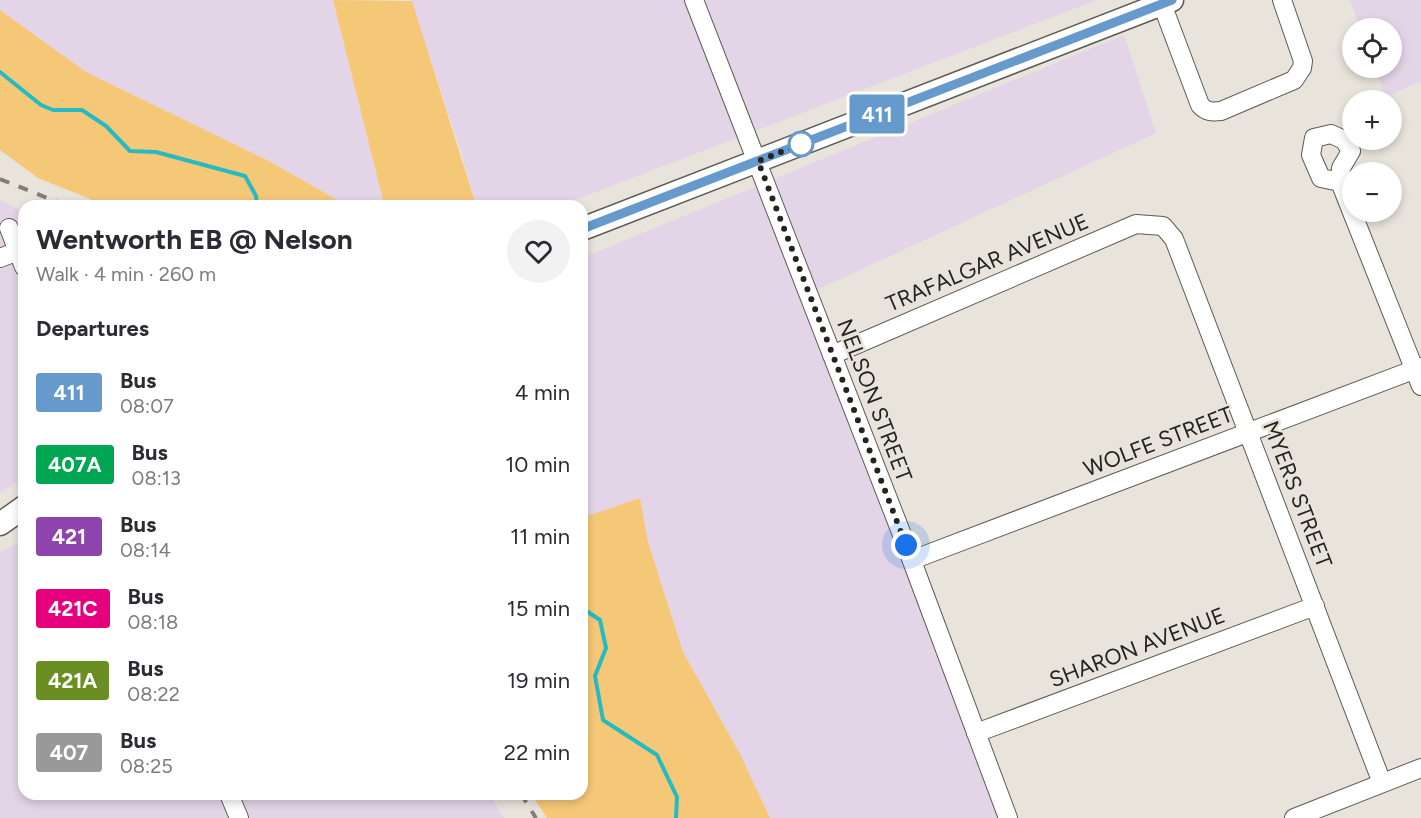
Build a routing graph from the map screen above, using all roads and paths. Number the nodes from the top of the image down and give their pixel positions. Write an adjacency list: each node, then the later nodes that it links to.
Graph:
1 (694, 0): 4 (street, NELSON STREET)
2 (1282, 0): 3 (street)
3 (1167, 2): 4 (main road)
4 (758, 161): 7 (main road); 12 (street, NELSON STREET)
5 (1340, 182): 13 (street)
6 (1163, 226): 12 (street, TRAFALGAR AVENUE); 14 (street, MYERS STREET)
7 (588, 227)
8 (9, 228): 9 (street)
9 (18, 251)
10 (0, 258): 11 (street)
11 (18, 259)
12 (832, 355): 17 (street, NELSON STREET)
13 (1419, 375): 14 (street, WOLFE STREET)
14 (1249, 432): 17 (street, WOLFE STREET); 18 (street, MYERS STREET)
15 (18, 511): 16 (main road)
16 (0, 524)
17 (912, 560): 19 (street, NELSON STREET)
18 (1315, 606): 19 (street, SHARON AVENUE); 21 (street, MYERS STREET)
19 (976, 733): 24 (street, NELSON STREET)
20 (1421, 768): 21 (street)
21 (1382, 783): 25 (street)
22 (231, 800): 23 (street)
23 (238, 818)
24 (1008, 818)
25 (1294, 818)

